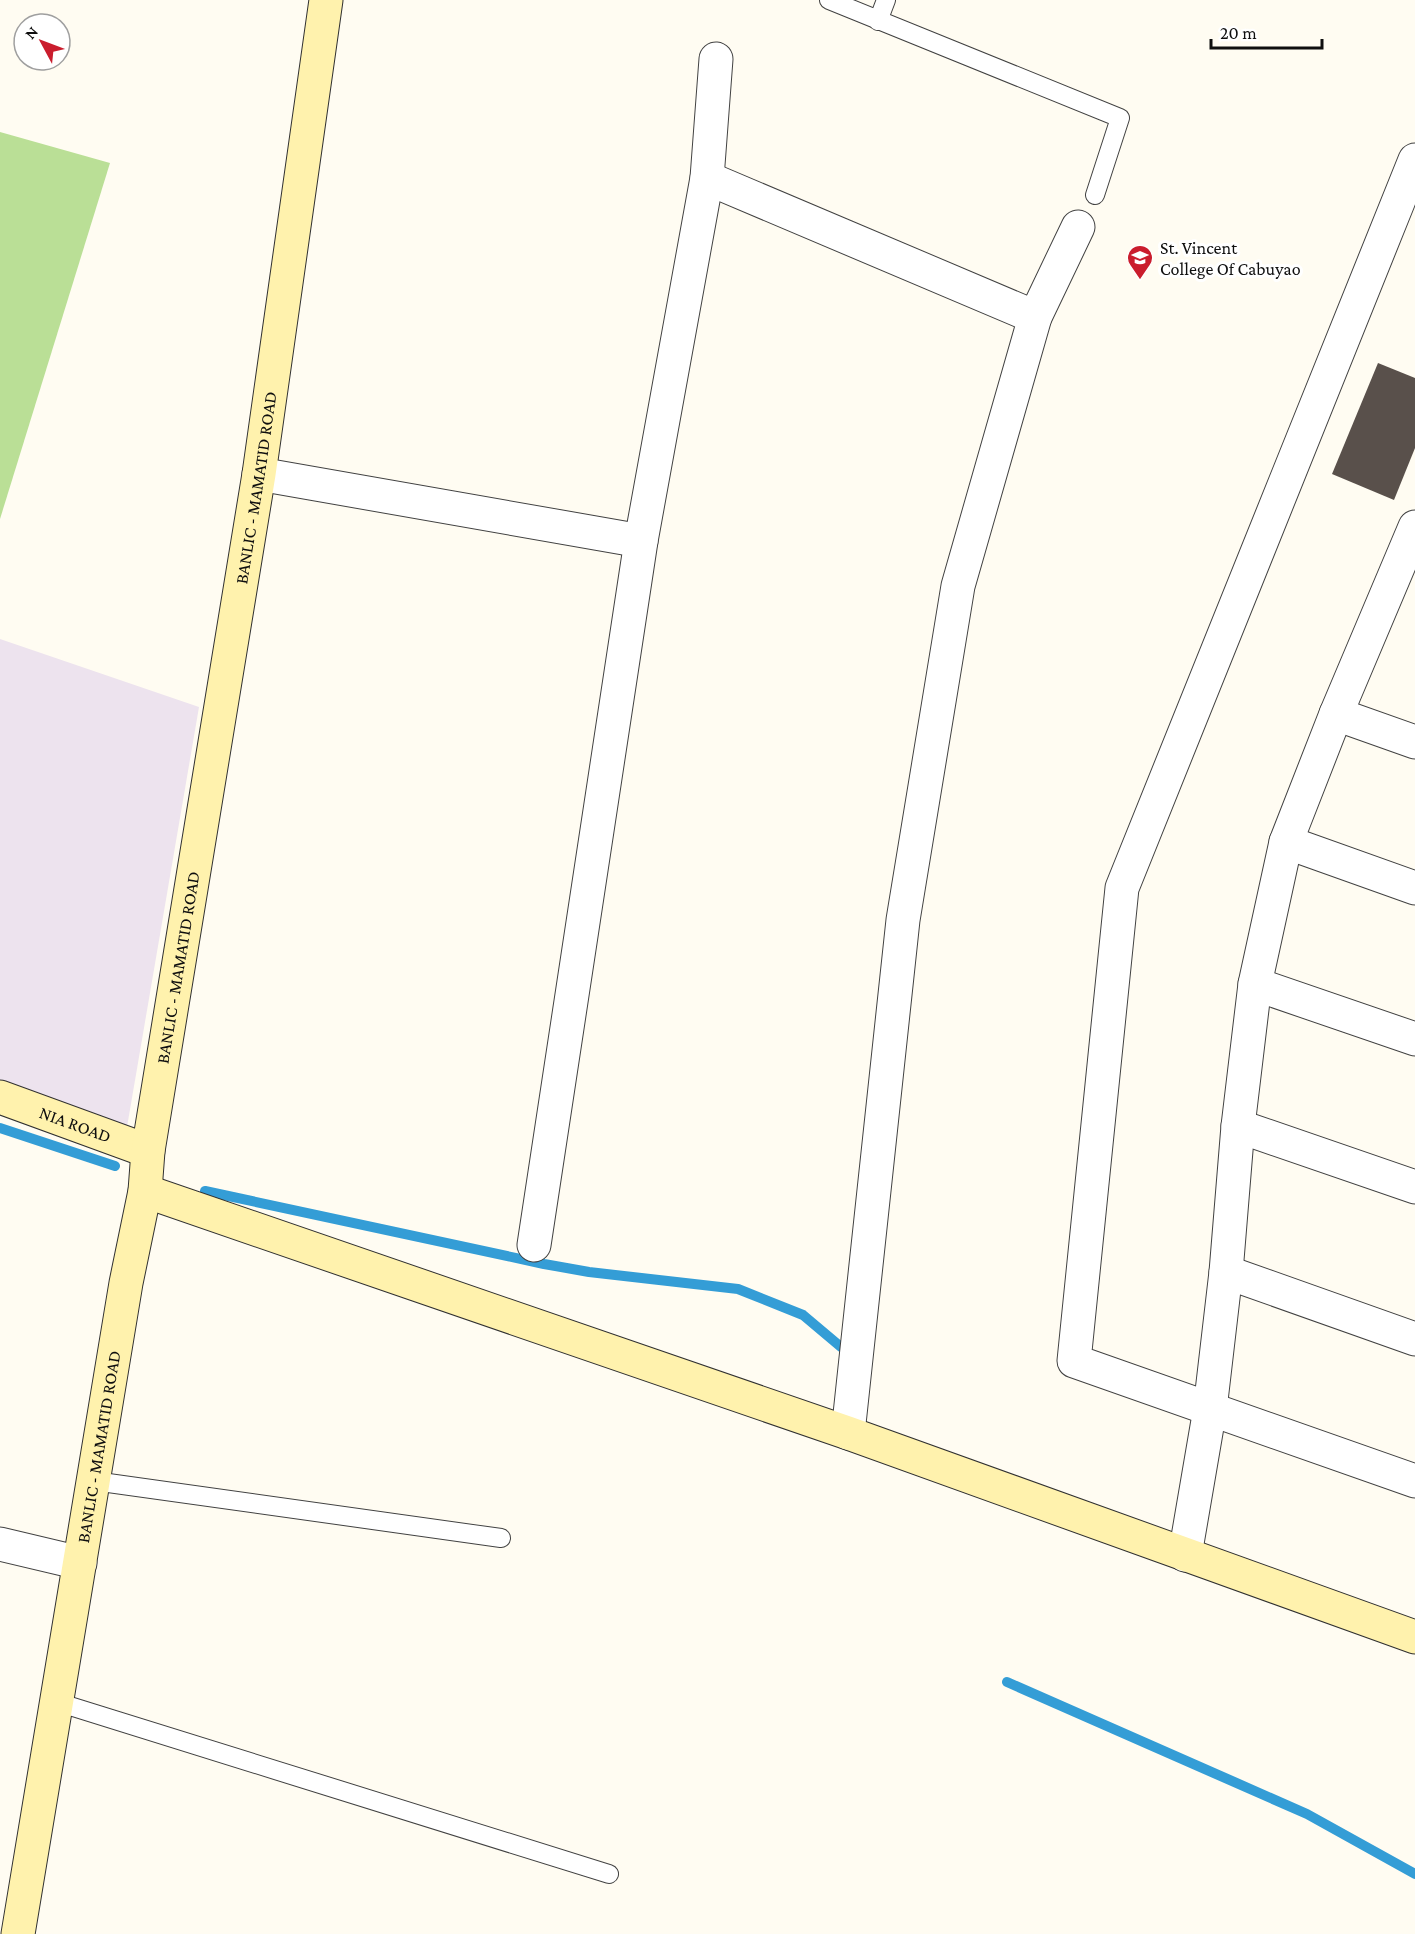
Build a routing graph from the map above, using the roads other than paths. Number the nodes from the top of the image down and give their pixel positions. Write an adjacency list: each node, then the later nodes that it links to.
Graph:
1 (326, 0): 11 (main road, BANLIC - MAMATID ROAD)
2 (829, 0): 4 (lane)
3 (886, 0): 4 (lane)
4 (878, 21): 8 (lane)
5 (716, 59): 7 (street)
6 (1415, 160): 29 (street)
7 (707, 178): 10 (street); 13 (street)
8 (1095, 195)
9 (1078, 227): 10 (street)
10 (1035, 316): 30 (street)
11 (259, 474): 13 (street); 23 (main road, BANLIC - MAMATID ROAD)
12 (1415, 527): 14 (street)
13 (641, 541): 26 (street)
14 (1402, 594): 15 (street)
15 (1336, 714): 16 (street); 17 (street)
16 (1415, 742)
17 (1286, 843): 18 (street); 19 (street)
18 (1415, 888)
19 (1255, 984): 20 (street); 22 (street)
20 (1415, 1040)
21 (0, 1097): 23 (main road, NIA ROAD)
22 (1238, 1126): 24 (street); 27 (street)
23 (148, 1151): 25 (main road, BANLIC - MAMATID ROAD)
24 (1415, 1187)
25 (145, 1191): 30 (main road); 31 (main road, BANLIC - MAMATID ROAD)
26 (534, 1245)
27 (1226, 1272): 28 (street); 29 (street)
28 (1415, 1339)
29 (1210, 1409): 32 (street); 35 (street)
30 (848, 1433): 35 (main road)
31 (94, 1481): 33 (lane); 36 (main road, BANLIC - MAMATID ROAD)
32 (1415, 1481)
33 (501, 1538)
34 (0, 1544): 36 (street)
35 (1185, 1555): 37 (main road)
36 (80, 1563): 38 (main road, BANLIC - MAMATID ROAD)
37 (1415, 1637)
38 (57, 1702): 39 (lane); 40 (main road, BANLIC - MAMATID ROAD)
39 (609, 1874)
40 (18, 1934)

